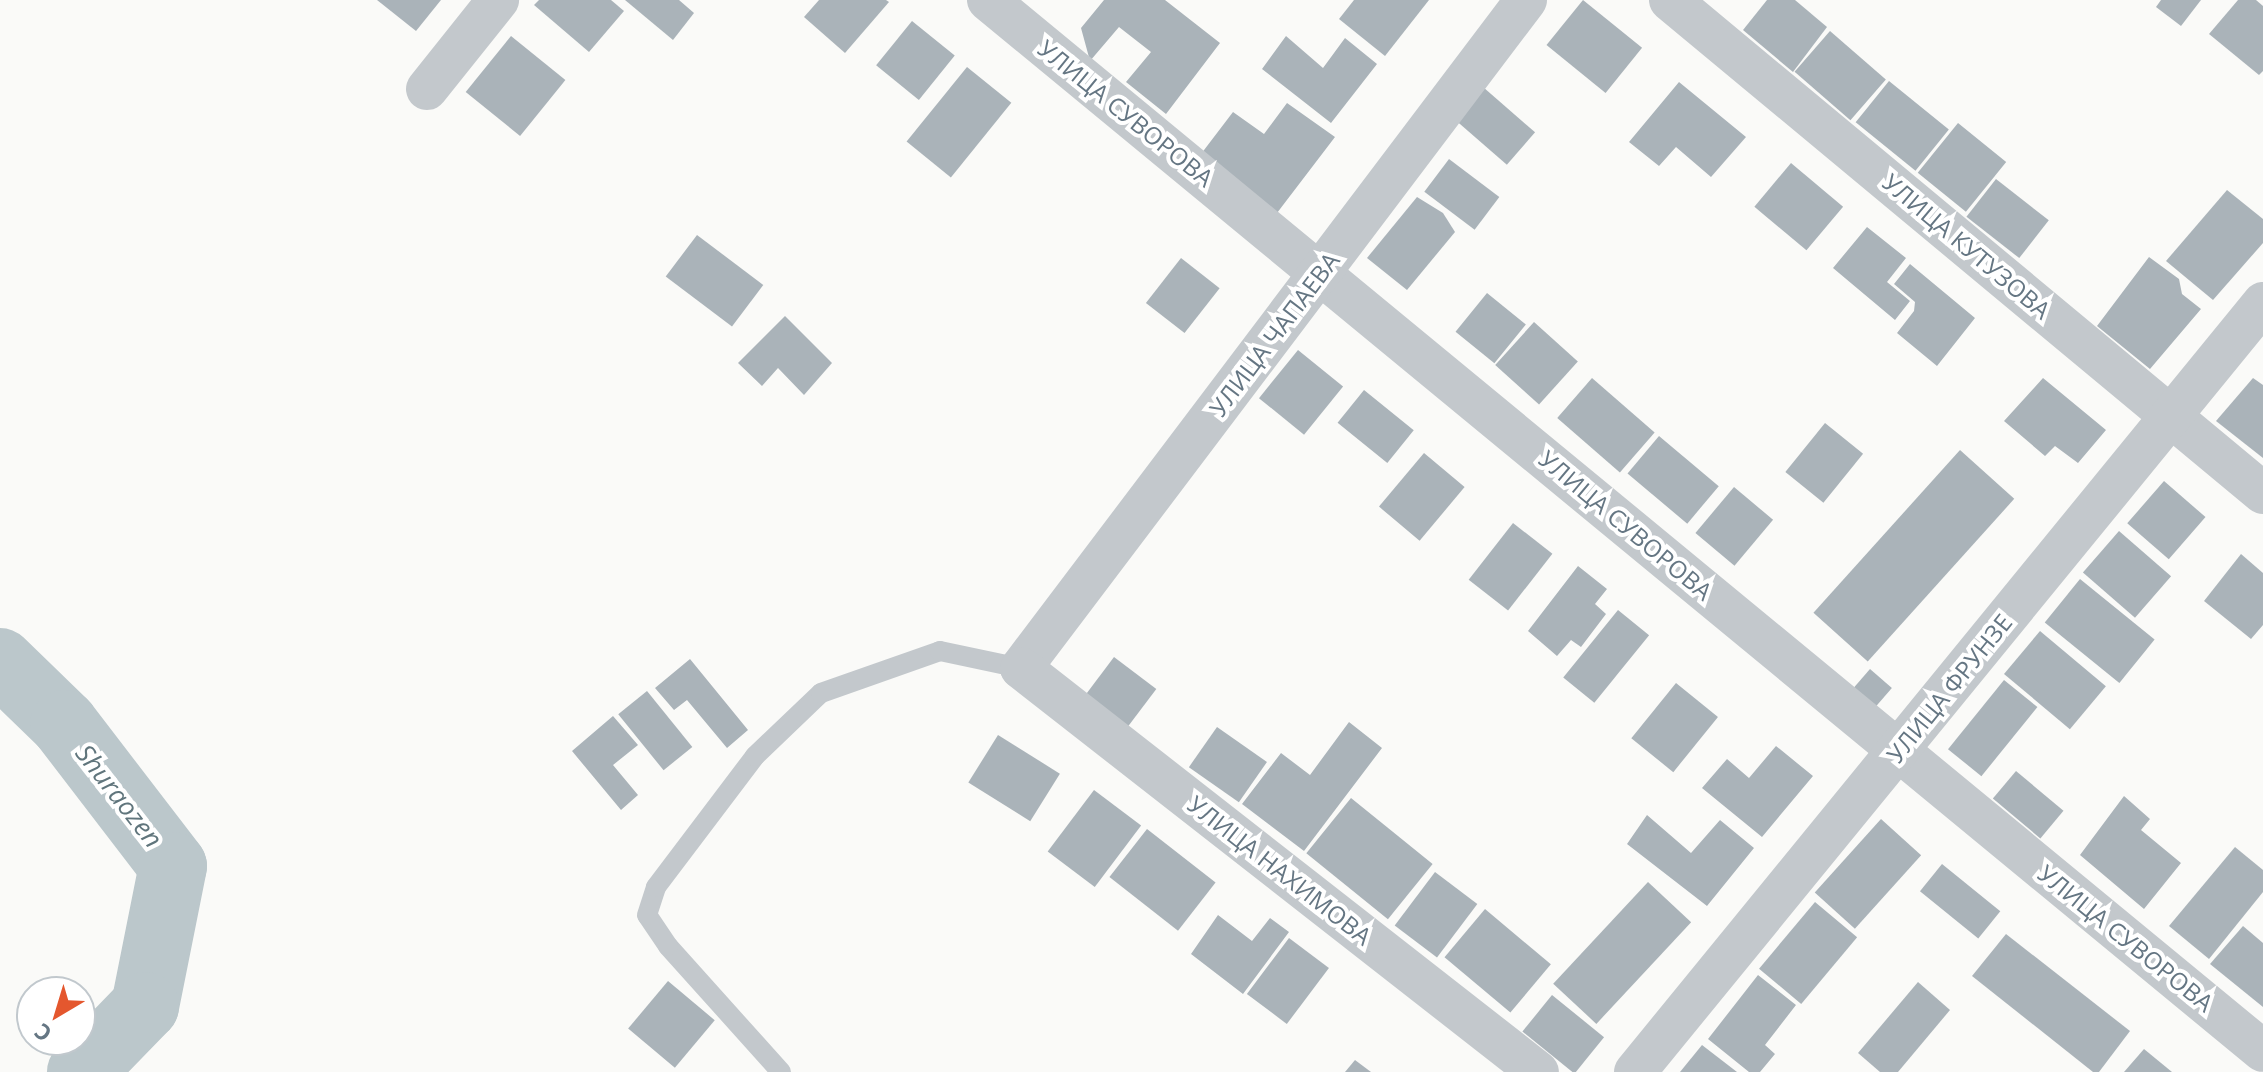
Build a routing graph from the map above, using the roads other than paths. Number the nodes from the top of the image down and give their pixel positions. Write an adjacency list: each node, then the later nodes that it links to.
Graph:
1 (498, 0): 5 (street)
2 (988, 0): 6 (street, УЛИЦА СУВОРОВА)
3 (1526, 0): 6 (street, УЛИЦА ЧАПАЕВА)
4 (1670, 0): 8 (street, УЛИЦА КУТУЗОВА)
5 (427, 89)
6 (1320, 273): 10 (street, УЛИЦА ЧАПАЕВА); 11 (street, УЛИЦА СУВОРОВА)
7 (2263, 303): 8 (street, УЛИЦА ФРУНЗЕ)
8 (2171, 416): 9 (street, УЛИЦА КУТУЗОВА); 11 (street, УЛИЦА ФРУНЗЕ)
9 (2263, 493)
10 (1021, 668): 13 (lane); 14 (street, УЛИЦА НАХИМОВА)
11 (1898, 750): 12 (street, УЛИЦА СУВОРОВА); 15 (street, УЛИЦА ФРУНЗЕ)
12 (2263, 1051)
13 (781, 1072)
14 (1538, 1072)
15 (1635, 1072)

